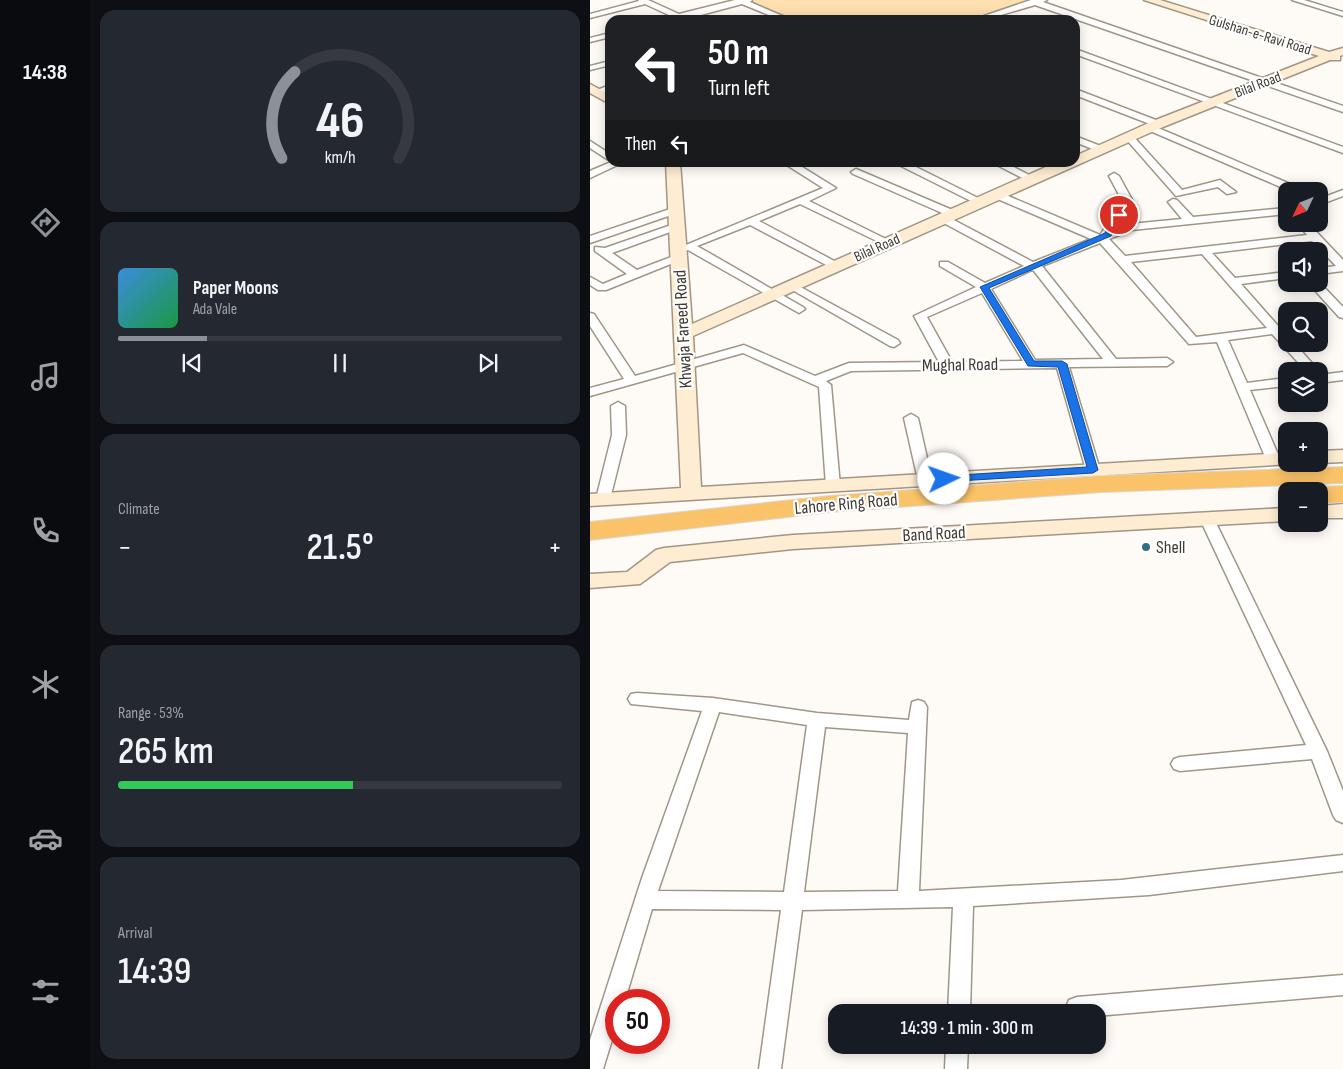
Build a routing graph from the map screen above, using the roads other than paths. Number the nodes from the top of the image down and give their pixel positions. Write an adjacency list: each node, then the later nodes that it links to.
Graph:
1 (744, 0): 9 (street); 10 (street)
2 (1148, 0): 18 (main road, Gulshan-e-Ravi Road)
3 (1185, 0): 18 (main road, Gulshan-e-Ravi Road)
4 (1296, 0): 7 (street)
5 (644, 1): 8 (street); 13 (street)
6 (1039, 1): 11 (street); 12 (street)
7 (1341, 12)
8 (675, 15)
9 (692, 15)
10 (777, 15)
11 (999, 15)
12 (1079, 15)
13 (590, 16)
14 (1080, 16): 21 (street)
15 (605, 36): 16 (street)
16 (590, 40)
17 (1080, 53): 25 (street)
18 (1340, 54): 21 (main road, Bilal Road)
19 (605, 64): 20 (street)
20 (590, 68)
21 (1268, 82): 25 (main road, Bilal Road); 26 (street)
22 (593, 90): 24 (main road)
23 (1080, 94): 27 (street)
24 (605, 97)
25 (1213, 102): 27 (main road, Bilal Road); 32 (street)
26 (1343, 108)
27 (1155, 126): 28 (main road, Bilal Road); 45 (street)
28 (1129, 137): 31 (main road, Bilal Road); 46 (street)
29 (1080, 141): 31 (street)
30 (590, 144): 33 (street)
31 (1100, 150): 34 (main road, Bilal Road)
32 (1343, 150)
33 (605, 154)
34 (1080, 158)
35 (606, 167): 42 (street)
36 (673, 167): 55 (main road, Khwaja Fareed Road)
37 (795, 167): 50 (street)
38 (908, 167): 51 (street)
39 (1007, 167): 44 (street)
40 (1059, 167): 44 (main road, Bilal Road)
41 (856, 172): 54 (street)
42 (590, 175)
43 (1114, 176): 59 (street)
44 (1032, 179): 48 (main road, Bilal Road)
45 (1278, 182)
46 (1230, 192)
47 (1343, 193): 49 (street)
48 (997, 195): 51 (main road, Bilal Road); 59 (street)
49 (1328, 198)
50 (800, 200): 56 (street); 62 (street)
51 (982, 202): 54 (main road, Bilal Road)
52 (1173, 202): 57 (street)
53 (1278, 212): 57 (street)
54 (948, 216): 62 (main road, Bilal Road); 69 (street)
55 (676, 218): 61 (street); 64 (main road, Khwaja Fareed Road); 65 (street)
56 (750, 221): 64 (street); 68 (street)
57 (1190, 221): 59 (street)
58 (1310, 232): 60 (street)
59 (1103, 236): 66 (street); 69 (street)
60 (1315, 237): 63 (street); 70 (street)
61 (590, 241): 65 (street)
62 (889, 243): 68 (main road, Bilal Road)
63 (1204, 250): 66 (street); 75 (street)
64 (682, 251): 72 (street); 79 (street); 85 (main road, Khwaja Fareed Road)
65 (604, 252): 72 (street)
66 (1123, 260): 86 (street)
67 (944, 264): 77 (street)
68 (836, 266): 76 (main road, Bilal Road)
69 (1032, 266): 77 (street); 94 (street)
70 (1343, 267): 71 (street)
71 (1328, 270)
72 (635, 274): 74 (street)
73 (1278, 276): 75 (street)
74 (590, 280)
75 (1232, 282): 83 (street)
76 (793, 286): 79 (main road, Bilal Road); 87 (street)
77 (984, 287): 91 (street); 92 (street)
78 (1323, 292): 81 (street)
79 (773, 294): 80 (street); 85 (main road, Bilal Road)
80 (799, 309)
81 (1343, 314)
82 (590, 317): 98 (street)
83 (1276, 330): 84 (street); 86 (street)
84 (1278, 332)
85 (684, 334): 95 (main road, Khwaja Fareed Road)
86 (1221, 337): 101 (street)
87 (894, 343)
88 (1295, 352): 90 (street)
89 (1167, 362): 94 (street, Mughal Road)
90 (1304, 362)
91 (947, 364): 92 (street, Mughal Road); 99 (street, Mughal Road)
92 (1031, 364): 93 (street, Mughal Road)
93 (1062, 364): 94 (street, Mughal Road); 109 (street)
94 (1113, 364)
95 (685, 365): 98 (street); 99 (street); 113 (main road, Khwaja Fareed Road)
96 (1343, 376): 97 (street)
97 (1328, 377)
98 (631, 380): 102 (street)
99 (816, 380): 117 (street)
100 (1278, 383): 101 (street)
101 (1242, 387): 105 (street)
102 (590, 392)
103 (618, 406): 116 (street)
104 (912, 418): 111 (street)
105 (1278, 455)
106 (1343, 456): 107 (main road)
107 (1328, 457)
108 (1278, 459): 109 (main road)
109 (1093, 470): 111 (main road)
110 (1343, 475): 117 (highway, Lahore Ring Road)
111 (925, 480): 117 (main road)
112 (1343, 494): 114 (highway)
113 (691, 495): 116 (main road); 117 (main road)
114 (1328, 495)
115 (1278, 496): 117 (highway, Lahore Ring Road)
116 (596, 499)
117 (832, 504): 122 (highway, Lahore Ring Road); 123 (highway, Lahore Ring Road)
118 (1343, 511): 119 (main road)
119 (1328, 512)
120 (1278, 514): 121 (main road, Band Road)
121 (1206, 519): 124 (main road, Band Road); 130 (street)
122 (601, 530)
123 (590, 549)
124 (590, 582)
125 (637, 699): 126 (street)
126 (713, 705): 128 (street); 136 (street)
127 (918, 707): 129 (street)
128 (817, 720): 129 (street); 138 (street)
129 (916, 727): 137 (street)
130 (1318, 751): 131 (street); 132 (street)
131 (1180, 764)
132 (1337, 786): 133 (street)
133 (1343, 815)
134 (1343, 863): 135 (street)
135 (963, 899): 137 (street); 140 (street)
136 (645, 900): 138 (street); 143 (street)
137 (908, 900): 138 (street)
138 (793, 902): 144 (street)
139 (1343, 985): 141 (street)
140 (959, 1004)
141 (1106, 1005)
142 (957, 1054): 145 (street)
143 (592, 1069)
144 (770, 1069)
145 (956, 1069)

